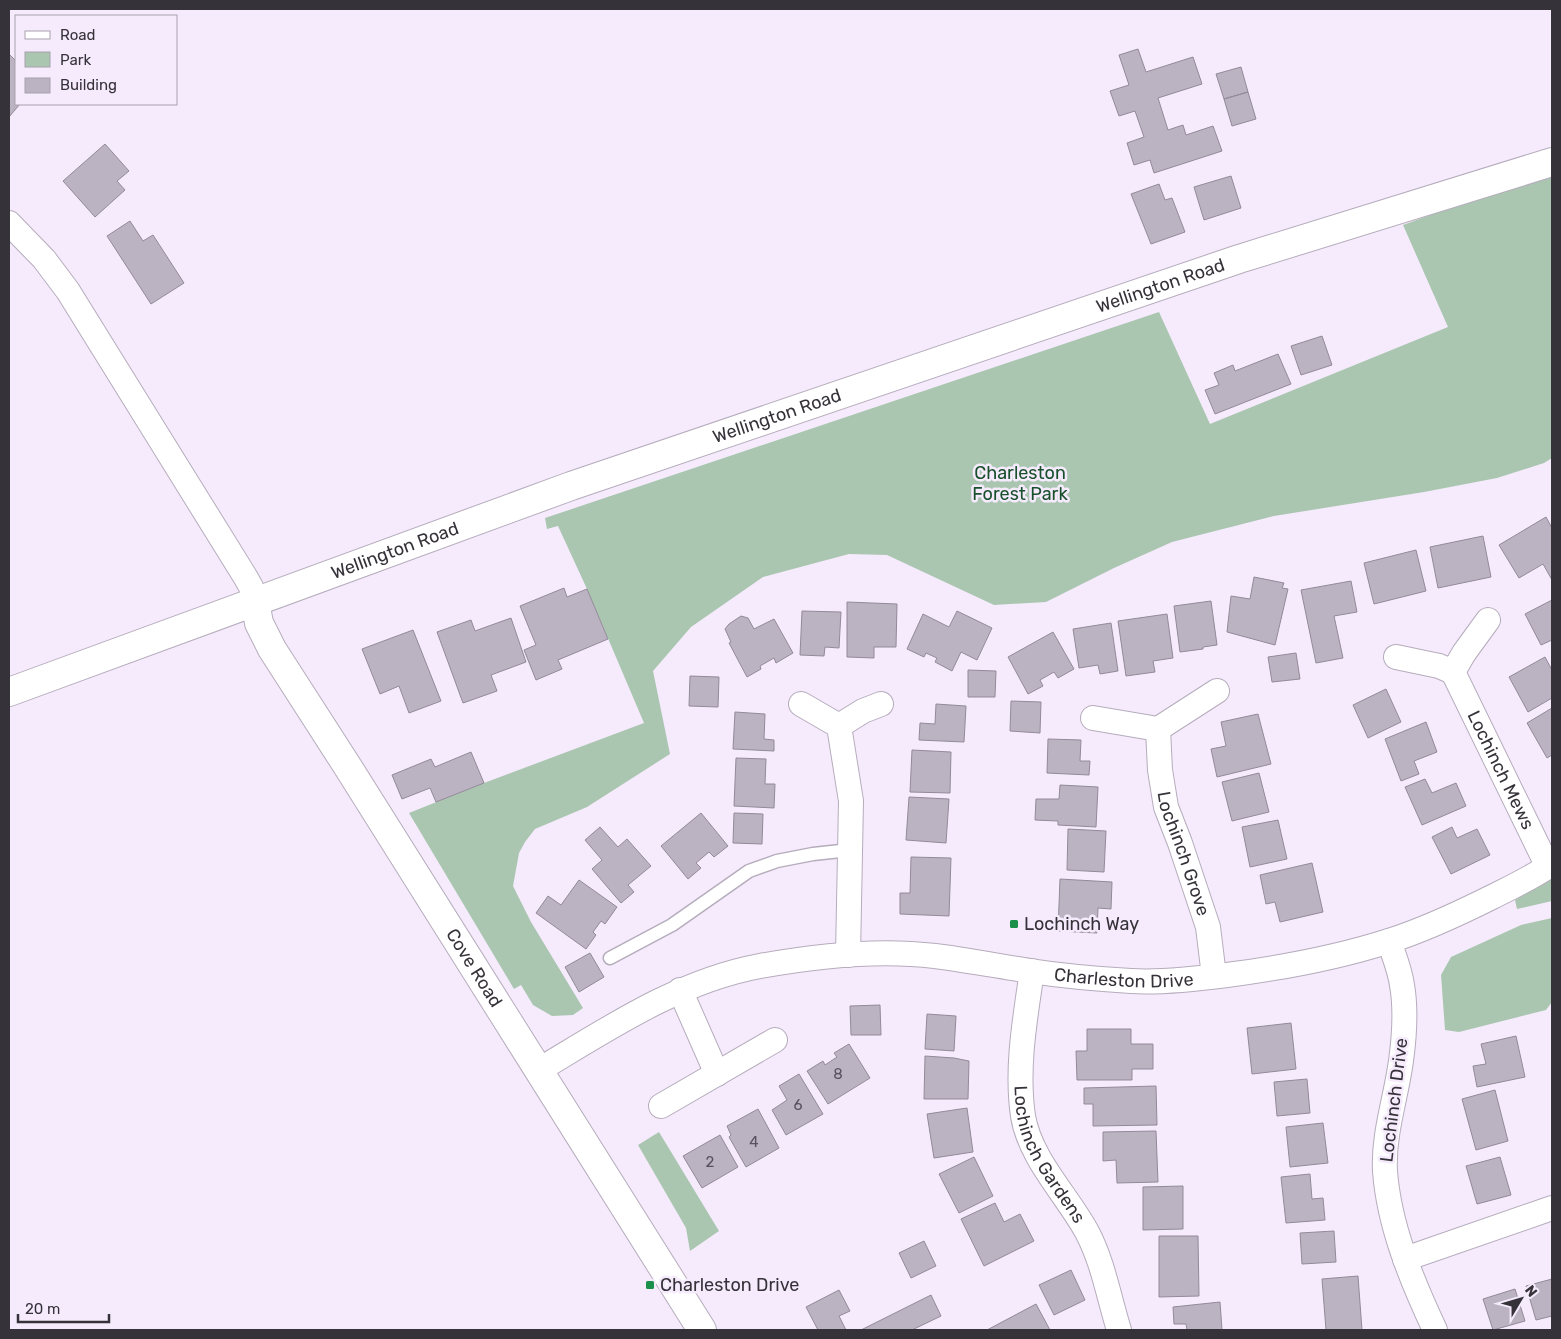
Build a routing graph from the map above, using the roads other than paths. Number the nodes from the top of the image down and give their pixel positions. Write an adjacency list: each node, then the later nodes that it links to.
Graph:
1 (1552, 162): 3 (street, Wellington Road)
2 (9, 223): 3 (street)
3 (255, 602): 8 (street, Wellington Road); 23 (street, Cove Road)
4 (1488, 620): 6 (street)
5 (1396, 657): 6 (street)
6 (1453, 672): 15 (street, Lochinch Mews)
7 (1217, 691): 13 (street)
8 (9, 692)
9 (801, 704): 12 (street)
10 (881, 704): 12 (street)
11 (1093, 718): 13 (street)
12 (839, 726): 14 (street)
13 (1158, 729): 20 (street, Lochinch Grove)
14 (850, 850): 17 (street); 18 (lane)
15 (1550, 865): 16 (street, Charleston Drive)
16 (1389, 941): 20 (street, Charleston Drive); 27 (street, Lochinch Drive)
17 (848, 955): 19 (street, Charleston Drive); 21 (street, Charleston Drive)
18 (610, 958)
19 (1032, 971): 20 (street, Charleston Drive); 29 (street, Lochinch Gardens)
20 (1214, 976)
21 (680, 990): 23 (street, Charleston Drive); 24 (street)
22 (775, 1040): 24 (street)
23 (539, 1070): 28 (street, Cove Road)
24 (717, 1074): 25 (street)
25 (662, 1106)
26 (1552, 1208): 27 (street)
27 (1405, 1259): 30 (street, Lochinch Drive)
28 (702, 1330)
29 (1119, 1330)
30 (1435, 1330)

